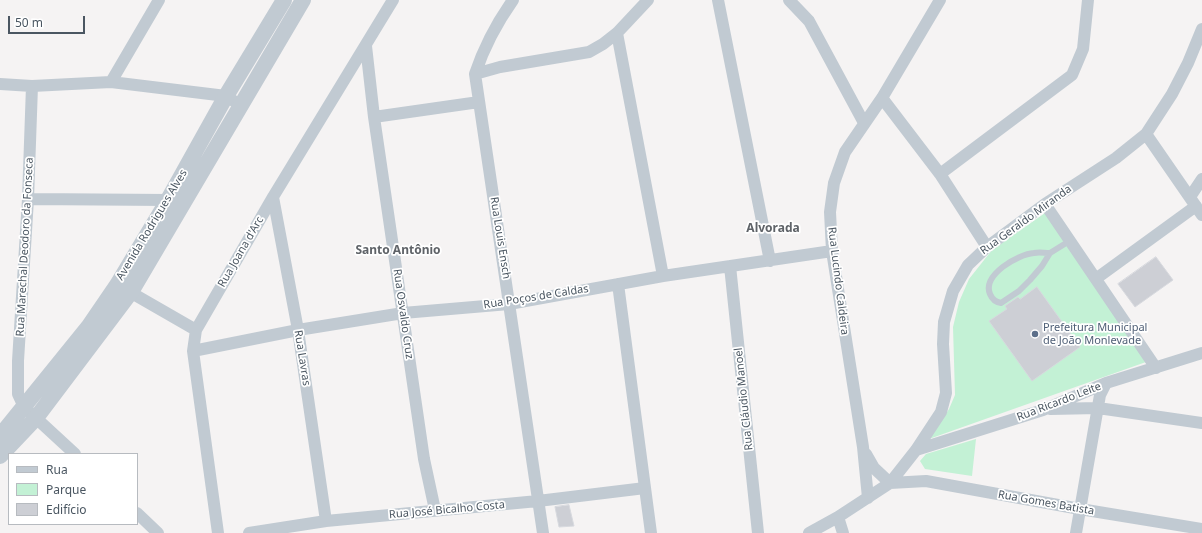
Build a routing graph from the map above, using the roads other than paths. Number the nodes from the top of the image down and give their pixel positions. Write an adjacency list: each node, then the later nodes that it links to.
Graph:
1 (159, 0): 15 (street)
2 (284, 0): 18 (street, Avenida Rodrigues Alves)
3 (303, 0): 21 (street, Avenida Rodrigues Alves)
4 (393, 0): 13 (street, Rua Joana d'Arc)
5 (513, 0): 14 (street, Rua Louis Ensch)
6 (648, 0): 12 (street)
7 (718, 0): 36 (street)
8 (789, 0): 23 (street)
9 (1088, 0): 25 (street)
10 (938, 1): 19 (street, Rua Lucindo Caldeira)
11 (1202, 30): 24 (street, Rua Geraldo Miranda)
12 (617, 33): 14 (street); 38 (street)
13 (366, 46): 22 (street, Rua Osvaldo Cruz); 27 (street, Rua Joana d'Arc)
14 (475, 74): 20 (street, Rua Louis Ensch)
15 (111, 82): 17 (street); 18 (street)
16 (0, 84): 17 (street)
17 (32, 86): 28 (street, Rua Marechal Deodoro da Fonseca)
18 (226, 96): 21 (street); 29 (street, Avenida Rodrigues Alves)
19 (882, 98): 23 (street, Rua Lucindo Caldeira); 25 (street)
20 (479, 102): 22 (street); 42 (street, Rua Louis Ensch)
21 (240, 105): 29 (street, Avenida Rodrigues Alves)
22 (374, 117): 43 (street, Rua Osvaldo Cruz)
23 (864, 123): 34 (street, Rua Lucindo Caldeira)
24 (1146, 134): 30 (street, Rua Geraldo Miranda); 31 (street)
25 (940, 174): 33 (street)
26 (1202, 179): 31 (street)
27 (272, 197): 44 (street, Rua Joana d'Arc); 45 (street, Rua Lavras)
28 (28, 199): 29 (street); 50 (street, Rua Marechal Deodoro da Fonseca)
29 (175, 203): 41 (street, Avenida Rodrigues Alves)
30 (1045, 204): 32 (street); 33 (street, Rua Geraldo Miranda)
31 (1196, 206): 39 (street)
32 (1071, 240): 35 (lane); 39 (street)
33 (987, 247): 57 (street, Rua Geraldo Miranda)
34 (832, 251): 36 (street, Rua Poços de Caldas); 56 (street, Rua Lucindo Caldeira)
35 (1050, 253): 35 (lane)
36 (770, 261): 37 (street, Rua Poços de Caldas)
37 (730, 266): 38 (street, Rua Poços de Caldas); 75 (street, Rua Cláudio Manoel)
38 (663, 276): 40 (street, Rua Poços de Caldas)
39 (1097, 278): 48 (street)
40 (618, 284): 42 (street, Rua Poços de Caldas); 61 (street)
41 (124, 288): 44 (street); 50 (street, Avenida Rodrigues Alves); 53 (street, Avenida Rodrigues Alves)
42 (510, 304): 43 (street, Rua Poços de Caldas); 63 (street, Rua Louis Ensch)
43 (403, 313): 45 (street, Rua Poços de Caldas); 65 (street, Rua Osvaldo Cruz)
44 (196, 330): 46 (street, Rua Joana d'Arc)
45 (298, 330): 46 (street, Rua Poços de Caldas); 68 (street, Rua Lavras)
46 (193, 351): 71 (street, Rua Joana d'Arc)
47 (1202, 353): 48 (street, Rua Ricardo Leite)
48 (1156, 368): 49 (street, Rua Ricardo Leite)
49 (1106, 383): 51 (street); 52 (street, Rua Ricardo Leite)
50 (24, 407): 53 (street); 55 (street, Avenida Rodrigues Alves)
51 (1098, 408): 52 (street); 54 (street); 64 (street)
52 (1043, 410): 57 (street, Rua Ricardo Leite)
53 (36, 418): 58 (street); 59 (street, Avenida Rodrigues Alves)
54 (1202, 423)
55 (0, 436)
56 (862, 447): 60 (street, Rua Lucindo Caldeira); 62 (street, Rua Lucindo Caldeira)
57 (916, 450): 60 (street, Rua Geraldo Miranda)
58 (73, 453)
59 (0, 455)
60 (890, 483): 62 (street); 64 (street, Rua Gomes Batista)
61 (645, 488): 63 (street, Rua José Bicalho Costa); 74 (street)
62 (868, 498): 67 (street)
63 (538, 501): 65 (street, Rua José Bicalho Costa); 73 (street, Rua Louis Ensch)
64 (1080, 509): 69 (street, Rua Gomes Batista); 78 (street)
65 (435, 510): 68 (street, Rua José Bicalho Costa)
66 (138, 514): 70 (street)
67 (838, 517): 76 (street); 77 (street)
68 (326, 521): 72 (street, Rua José Bicalho Costa)
69 (1202, 528)
70 (158, 533)
71 (218, 533)
72 (249, 533)
73 (543, 533)
74 (651, 533)
75 (758, 533)
76 (809, 533)
77 (843, 533)
78 (1076, 533)

